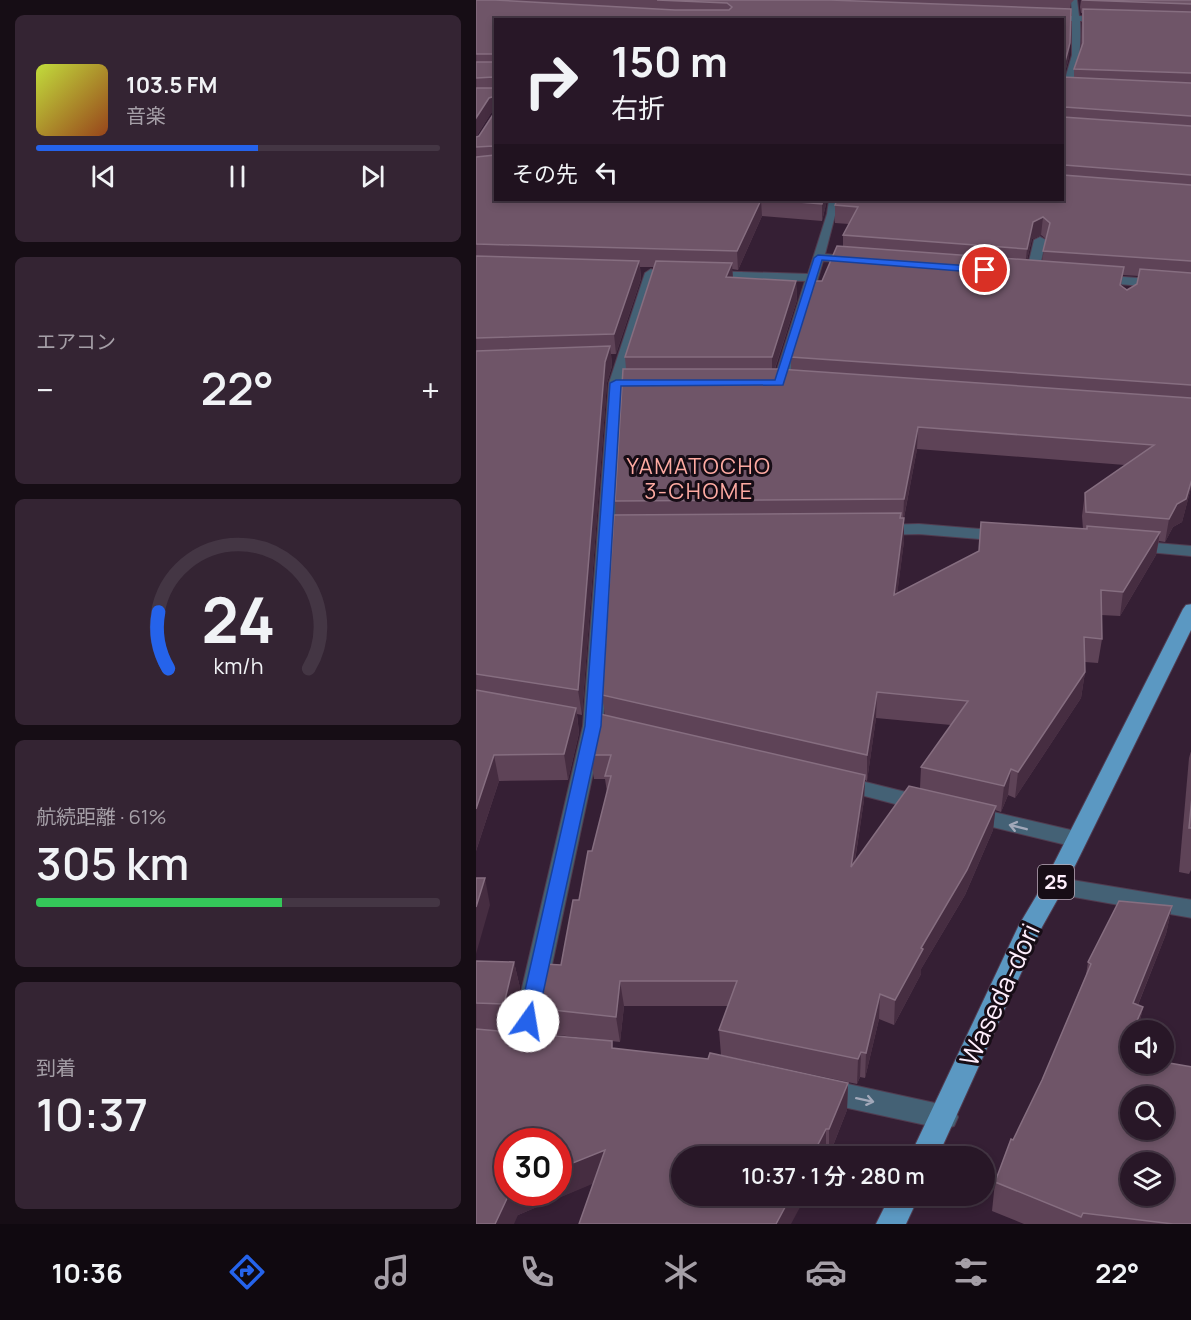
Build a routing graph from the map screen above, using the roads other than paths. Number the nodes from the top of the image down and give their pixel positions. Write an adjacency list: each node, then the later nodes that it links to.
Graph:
1 (1075, 2): 2 (street); 4 (street)
2 (1086, 3)
3 (1064, 19): 4 (street)
4 (1075, 19): 5 (street); 7 (street)
5 (1120, 20)
6 (1078, 88): 7 (street)
7 (1065, 89)
8 (834, 201): 10 (street)
9 (1040, 240): 13 (street)
10 (818, 258): 11 (street); 15 (street)
11 (864, 261)
12 (651, 273): 25 (street)
13 (1031, 274)
14 (697, 275): 15 (street)
15 (812, 278): 18 (street)
16 (1087, 278): 17 (street)
17 (1192, 286)
18 (780, 383)
19 (861, 530): 20 (street)
20 (1024, 538)
21 (1117, 545): 22 (street)
22 (1192, 551)
23 (1192, 609): 28 (main road, Waseda-dori / 25)
24 (570, 722): 25 (street)
25 (593, 726): 26 (street); 31 (street)
26 (616, 731)
27 (820, 778): 28 (street, one-way to 27)
28 (1075, 840): 29 (main road, Waseda-dori / 25)
29 (1054, 886): 30 (street); 33 (main road, Waseda-dori / 25)
30 (1192, 909)
31 (522, 1044)
32 (800, 1086): 33 (street, one-way to 33)
33 (944, 1117): 34 (main road, Waseda-dori / 25)
34 (929, 1146)
35 (900, 1206): 36 (main road)
36 (891, 1224)

